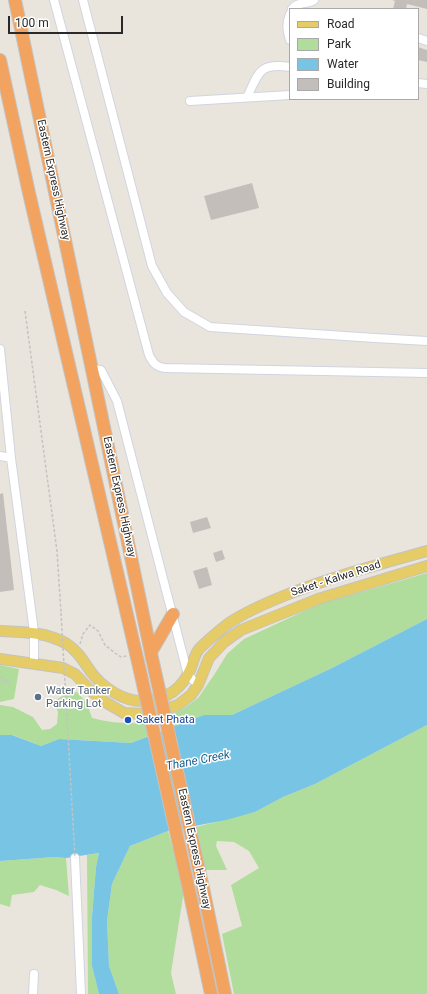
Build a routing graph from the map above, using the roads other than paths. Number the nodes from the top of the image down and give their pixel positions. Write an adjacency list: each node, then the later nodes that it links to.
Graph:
1 (15, 0): 15 (highway, Eastern Express Highway)
2 (54, 0): 16 (street)
3 (83, 0): 13 (street)
4 (314, 0): 5 (street)
5 (293, 8)
6 (289, 16): 7 (street)
7 (289, 37)
8 (0, 60): 35 (highway, Eastern Express Highway, bridge)
9 (289, 66): 11 (street)
10 (289, 95): 11 (street)
11 (247, 97): 12 (street)
12 (190, 101)
13 (427, 341)
14 (0, 350): 18 (street)
15 (92, 370): 21 (street); 26 (highway, Eastern Express Highway)
16 (427, 373)
17 (0, 456): 18 (street)
18 (11, 458): 23 (street)
19 (424, 552): 20 (main road); 24 (main road, Saket - Kalwa Road)
20 (426, 567): 25 (main road, Saket - Kalwa Road)
21 (173, 614): 26 (highway); 29 (street)
22 (0, 631): 23 (main road, Saket - Kalwa Road)
23 (34, 632): 28 (street); 29 (main road, Saket - Kalwa Road)
24 (217, 634): 25 (main road); 29 (main road, Saket - Kalwa Road)
25 (224, 642): 30 (main road, Saket - Kalwa Road)
26 (151, 655): 36 (highway, Eastern Express Highway, bridge)
27 (0, 658): 28 (main road, Saket - Kalwa Road)
28 (34, 664): 30 (main road, Saket - Kalwa Road)
29 (188, 675): 30 (street)
30 (198, 685)
31 (75, 858): 34 (street)
32 (34, 974): 33 (street)
33 (33, 994)
34 (81, 994)
35 (211, 994)
36 (225, 994)

